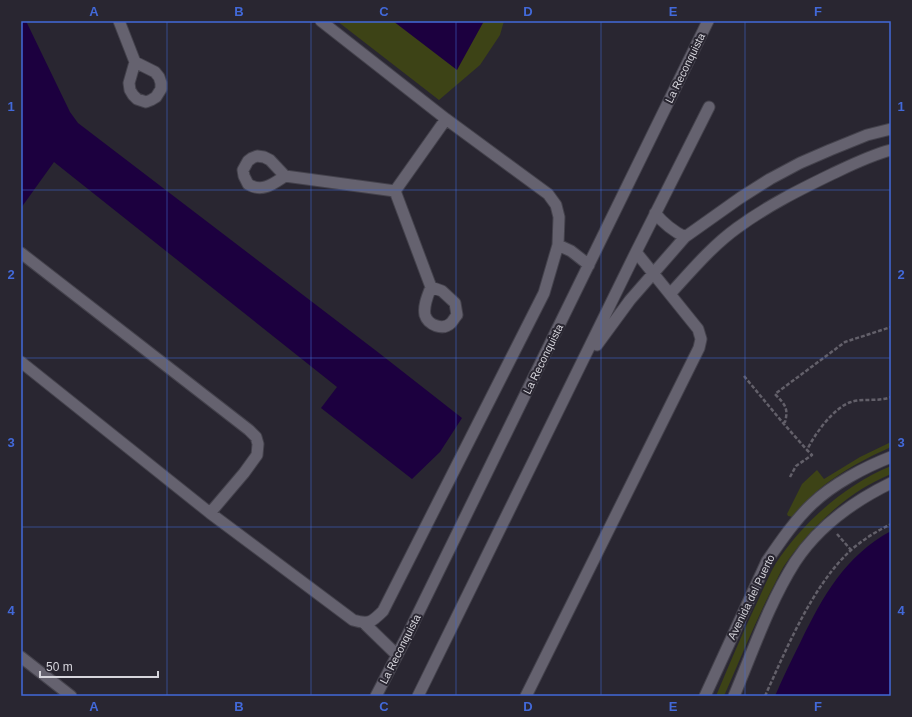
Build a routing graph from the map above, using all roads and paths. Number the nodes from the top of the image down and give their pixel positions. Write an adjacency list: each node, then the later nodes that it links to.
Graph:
1 (119, 21): 4 (street)
2 (321, 21): 6 (street)
3 (708, 21): 16 (street, La Reconquista)
4 (135, 62)
5 (709, 107): 11 (street)
6 (446, 119): 10 (street); 13 (street)
7 (891, 129): 12 (street)
8 (891, 150): 19 (street)
9 (285, 176): 10 (street)
10 (395, 191): 18 (street)
11 (655, 213): 12 (street); 14 (street)
12 (685, 237): 17 (street)
13 (558, 245): 16 (street); 34 (street)
14 (636, 252): 17 (street); 22 (street)
15 (21, 253): 30 (street)
16 (589, 265): 35 (street, La Reconquista)
17 (653, 274): 19 (street); 22 (street)
18 (431, 286)
19 (670, 294): 40 (street)
20 (891, 327): 25 (path)
21 (21, 362): 30 (street)
22 (580, 368): 39 (street)
23 (744, 376): 25 (path)
24 (891, 397): 26 (path)
25 (783, 423): 26 (path)
26 (807, 450): 28 (path)
27 (891, 457): 41 (street, Avenida del Puerto)
28 (790, 477)
29 (891, 483): 32 (street)
30 (210, 513): 34 (street)
31 (891, 524): 33 (path)
32 (829, 525): 33 (path); 42 (street)
33 (851, 550): 43 (path)
34 (364, 623): 35 (street)
35 (397, 655): 38 (street, La Reconquista)
36 (21, 656): 37 (street)
37 (71, 696)
38 (376, 696)
39 (418, 696)
40 (526, 696)
41 (705, 696)
42 (734, 696)
43 (765, 696)

